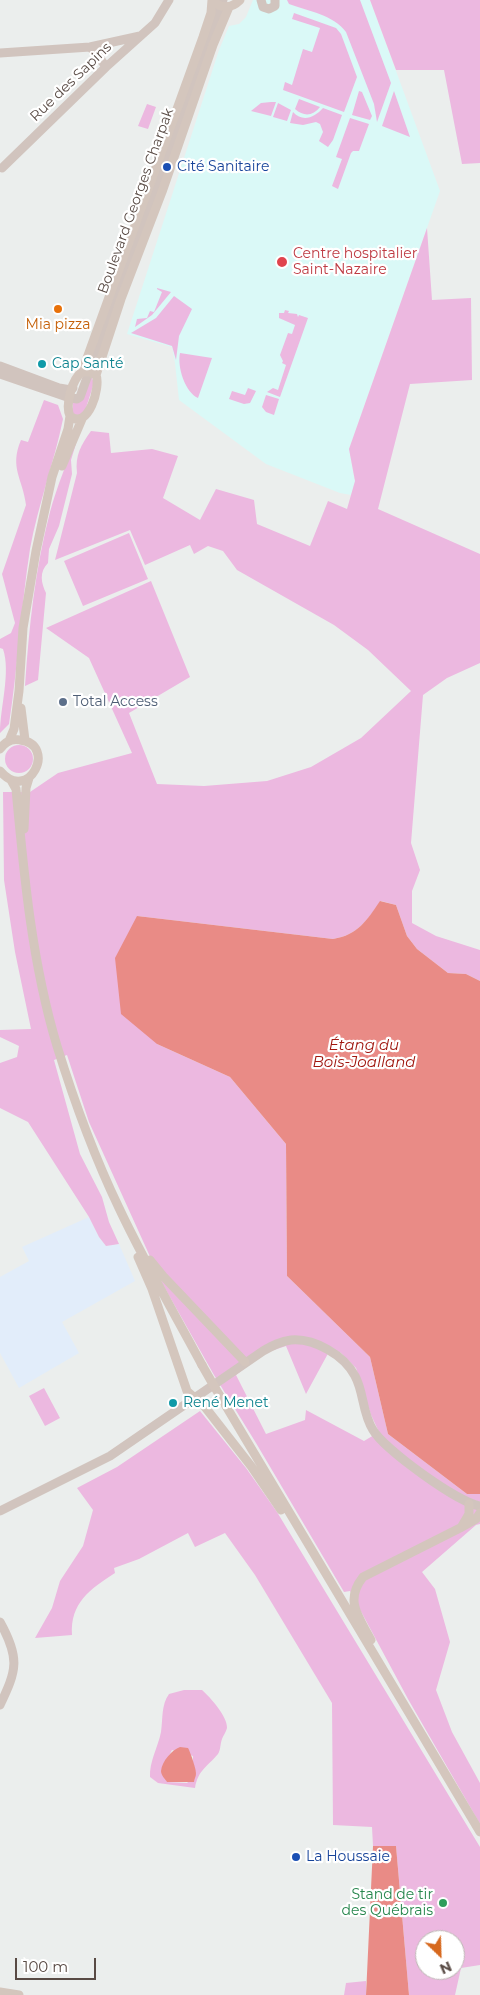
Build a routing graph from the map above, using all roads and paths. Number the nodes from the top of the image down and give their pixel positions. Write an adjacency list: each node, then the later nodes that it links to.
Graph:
1 (169, 0): 7 (street)
2 (212, 0): 6 (main road); 13 (main road, Boulevard Georges Charpak)
3 (240, 0): 6 (main road)
4 (261, 0): 5 (street)
5 (276, 0)
6 (224, 5): 13 (main road, Boulevard Georges Charpak)
7 (125, 43): 8 (street); 10 (street, Rue des Sapins)
8 (90, 47): 9 (street); 10 (street)
9 (0, 53)
10 (106, 67): 11 (street, Rue des Sapins)
11 (1, 171)
12 (0, 366): 16 (street)
13 (89, 373): 16 (street, Boulevard Georges Charpak); 18 (main road)
14 (0, 374): 16 (street)
15 (0, 380): 16 (street)
16 (70, 397): 17 (main road)
17 (70, 416): 18 (main road); 19 (main road)
18 (82, 419): 19 (main road)
19 (46, 503): 20 (main road)
20 (19, 691): 21 (main road); 22 (main road)
21 (25, 740): 22 (main road); 25 (main road)
22 (9, 741): 23 (main road)
23 (0, 749)
24 (0, 772): 26 (main road)
25 (29, 778): 26 (main road); 27 (main road)
26 (11, 780): 27 (main road)
27 (23, 870): 28 (main road)
28 (131, 1233): 29 (main road); 30 (main road); 36 (main road, bridge)
29 (245, 1362): 30 (street); 31 (street)
30 (194, 1397): 33 (street); 36 (main road)
31 (469, 1504): 32 (street); 35 (main road)
32 (480, 1506)
33 (0, 1511)
34 (480, 1513): 35 (main road)
35 (460, 1528): 39 (main road)
36 (311, 1551): 39 (main road)
37 (0, 1622): 38 (street)
38 (0, 1705)
39 (405, 1706): 40 (main road)
40 (480, 1832)
41 (0, 1992): 42 (main road)
42 (18, 1995)

